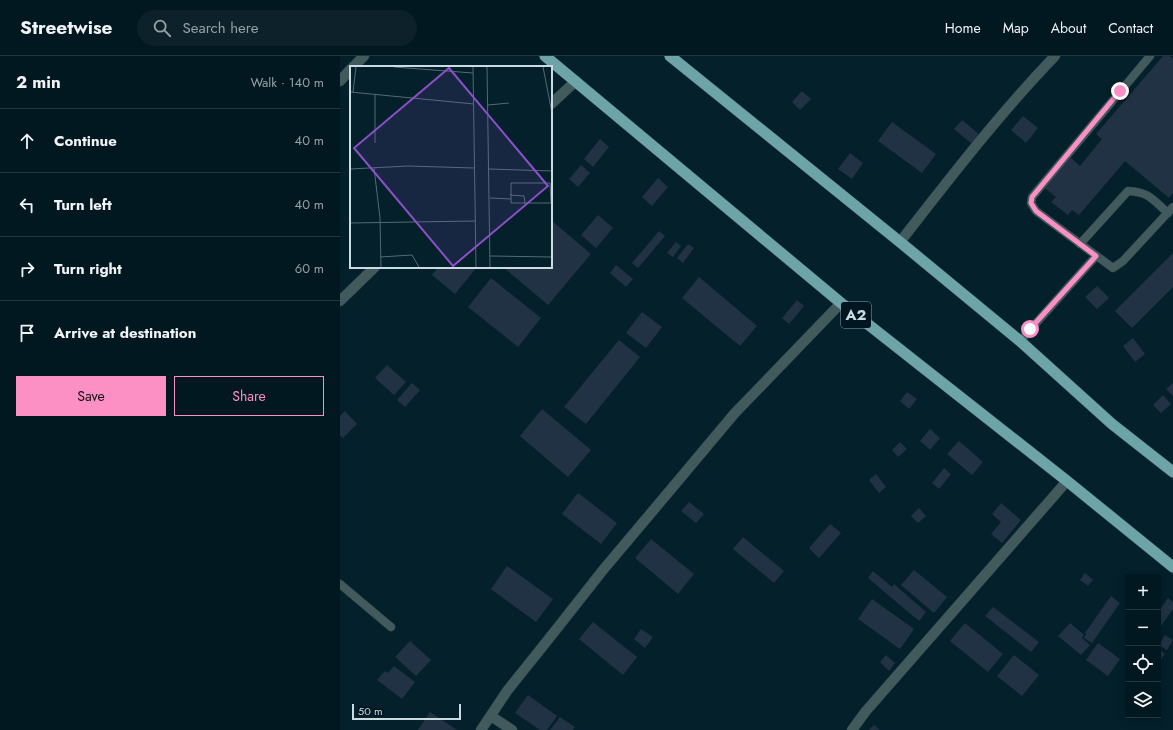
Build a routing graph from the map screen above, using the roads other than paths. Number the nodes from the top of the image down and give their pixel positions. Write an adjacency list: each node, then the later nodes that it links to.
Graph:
1 (364, 56): 6 (street)
2 (545, 56): 9 (highway, A2)
3 (670, 56): 12 (highway)
4 (1055, 56): 12 (street)
5 (1150, 56): 13 (lane)
6 (354, 66)
7 (350, 70): 8 (street)
8 (340, 80)
9 (576, 81): 10 (street); 17 (highway, A2)
10 (552, 103)
11 (1170, 210): 13 (lane); 14 (lane)
12 (900, 242): 18 (highway)
13 (1080, 244): 14 (lane)
14 (1096, 256): 18 (lane)
15 (374, 268): 16 (street)
16 (340, 300)
17 (841, 303): 20 (highway, A2); 24 (street)
18 (1020, 341): 19 (highway)
19 (1173, 472)
20 (1067, 481): 21 (highway, A2); 27 (street)
21 (1173, 567)
22 (340, 584): 23 (lane)
23 (391, 627)
24 (491, 716): 25 (street); 26 (street)
25 (481, 730)
26 (512, 730)
27 (852, 730)

